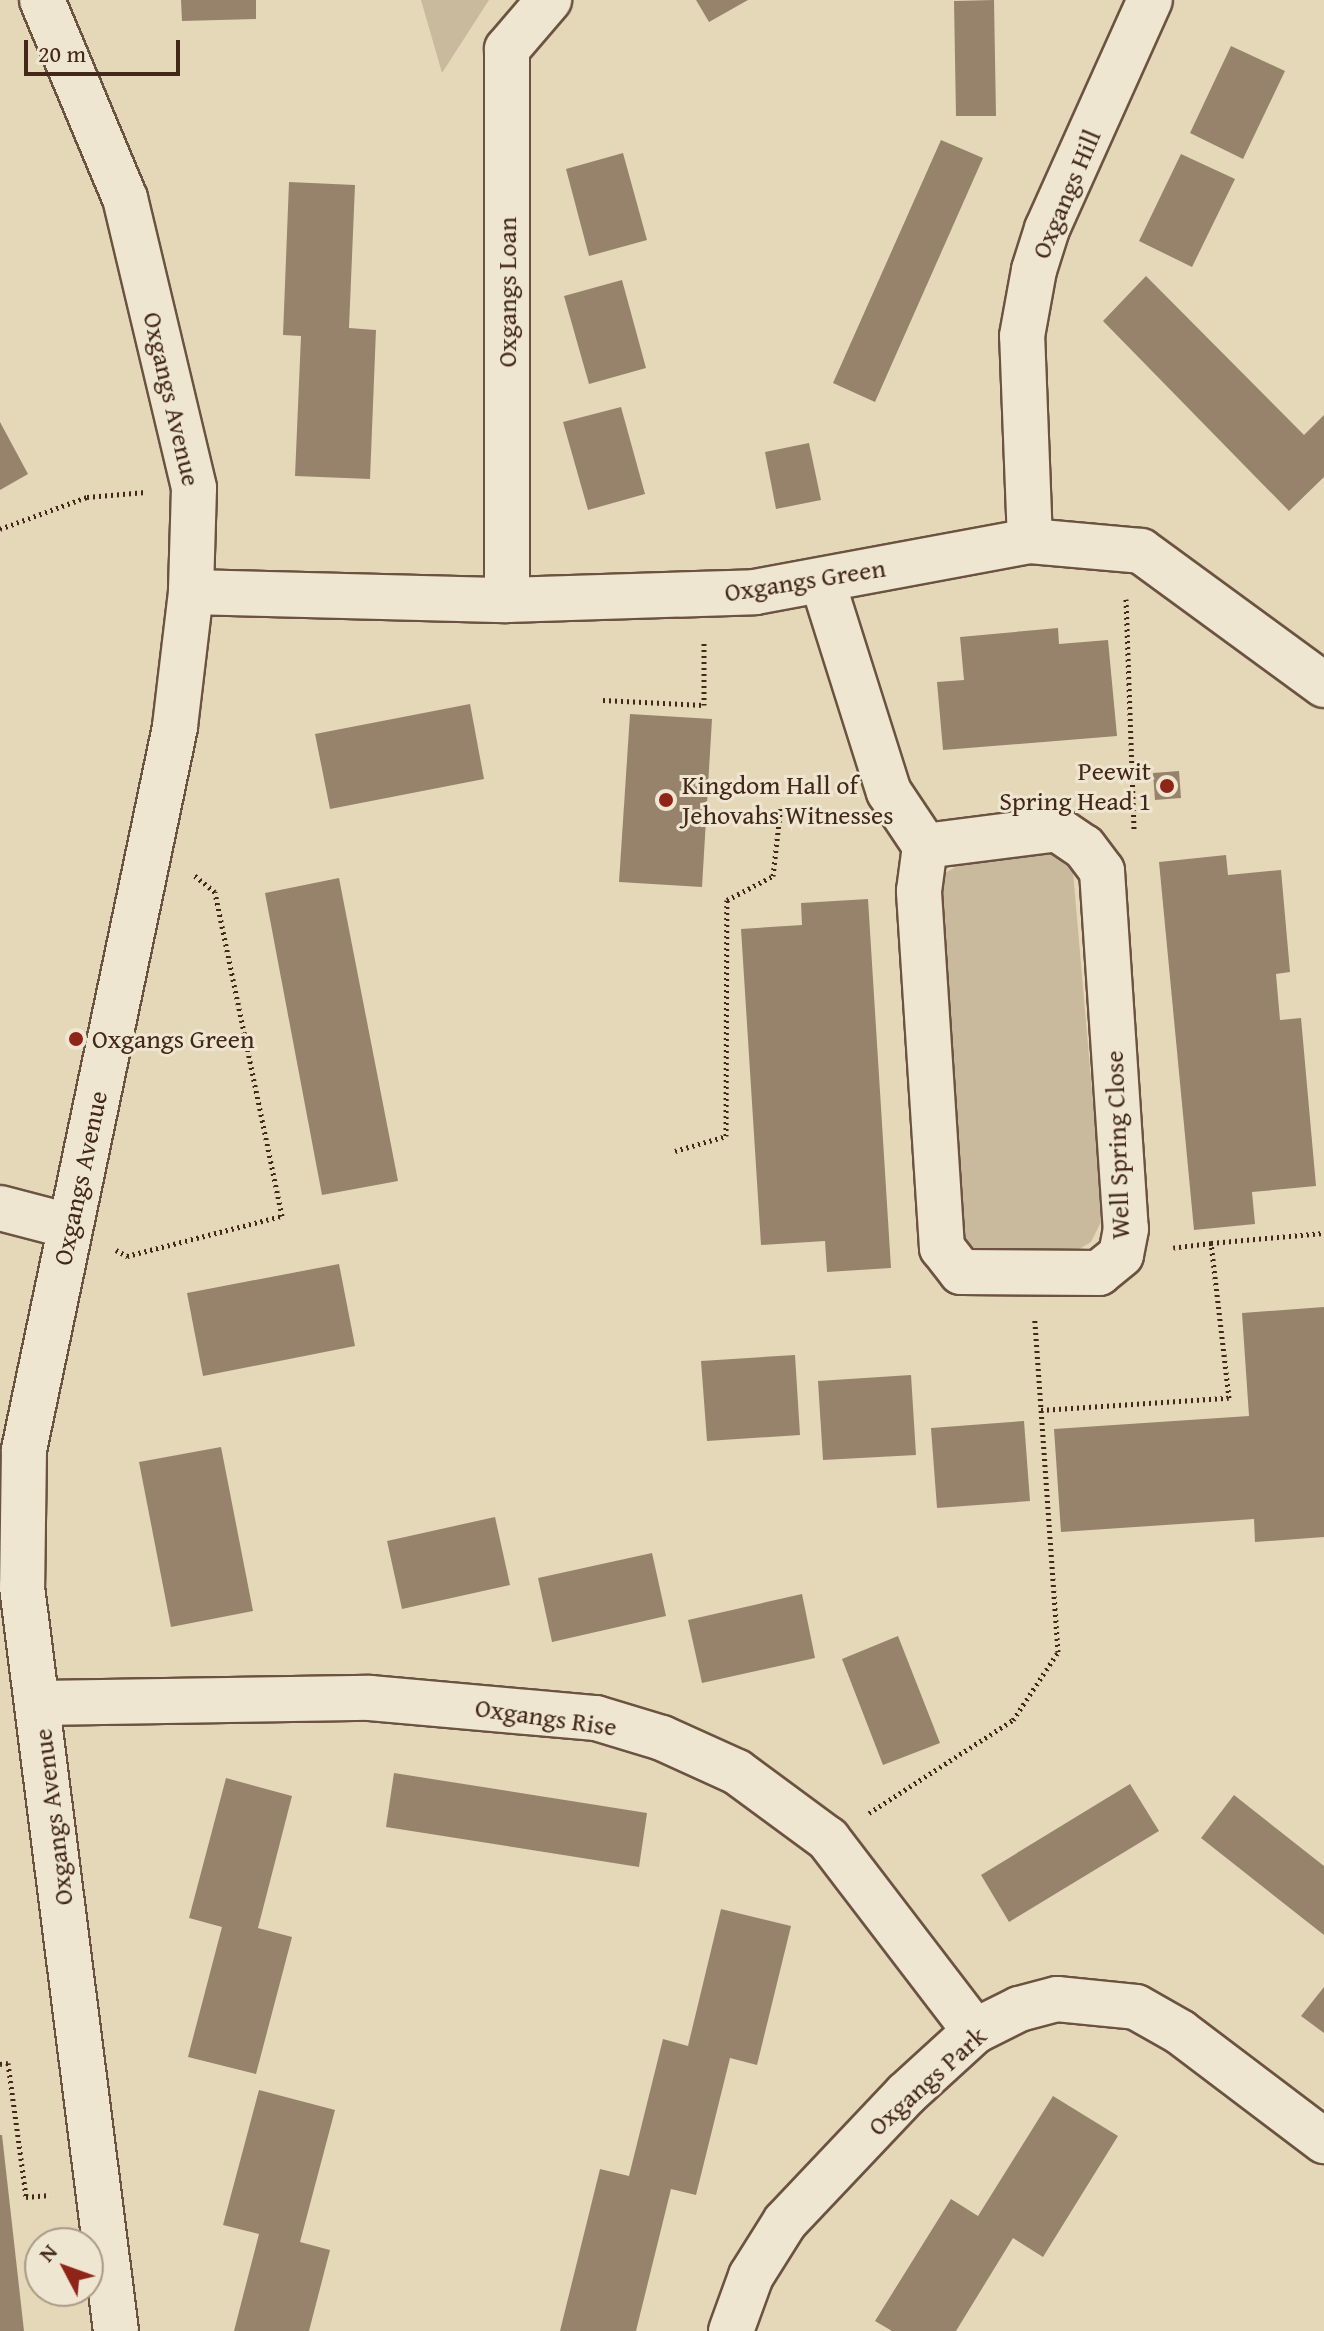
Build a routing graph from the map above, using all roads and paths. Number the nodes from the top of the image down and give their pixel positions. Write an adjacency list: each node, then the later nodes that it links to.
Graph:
1 (42, 0): 9 (street, Oxgangs Avenue)
2 (549, 0): 11 (street, Oxgangs Loan)
3 (1150, 0): 6 (street, Oxgangs Hill)
4 (147, 492): 5 (path)
5 (0, 529)
6 (1030, 541): 7 (street, Oxgangs Green); 8 (street, Oxgangs Green)
7 (1124, 550): 12 (street, Oxgangs Green); 15 (path)
8 (822, 580): 10 (street, Oxgangs Green); 17 (street)
9 (191, 592): 11 (street, Oxgangs Green); 16 (street, Oxgangs Avenue)
10 (704, 594): 11 (street, Oxgangs Green); 13 (path)
11 (507, 600)
12 (1324, 685)
13 (603, 700)
14 (781, 805): 18 (path)
15 (1134, 826)
16 (154, 842): 20 (street, Oxgangs Avenue); 20 (path)
17 (925, 846): 23 (street, Well Spring Close); 24 (street, Well Spring Close)
18 (675, 1151)
19 (0, 1208): 20 (street)
20 (69, 1226): 26 (street, Oxgangs Avenue)
21 (1324, 1233): 22 (path)
22 (1211, 1243): 23 (path); 25 (path)
23 (1121, 1255): 24 (street, Well Spring Close)
24 (1031, 1272): 25 (path)
25 (1041, 1410): 27 (path)
26 (39, 1703): 27 (street, Oxgangs Rise); 32 (street, Oxgangs Avenue)
27 (828, 1839): 28 (street, Oxgangs Rise)
28 (975, 2031): 30 (street, Oxgangs Park); 33 (street, Oxgangs Park)
29 (0, 2064): 31 (path)
30 (1324, 2141)
31 (48, 2180)
32 (116, 2331)
33 (731, 2331)

